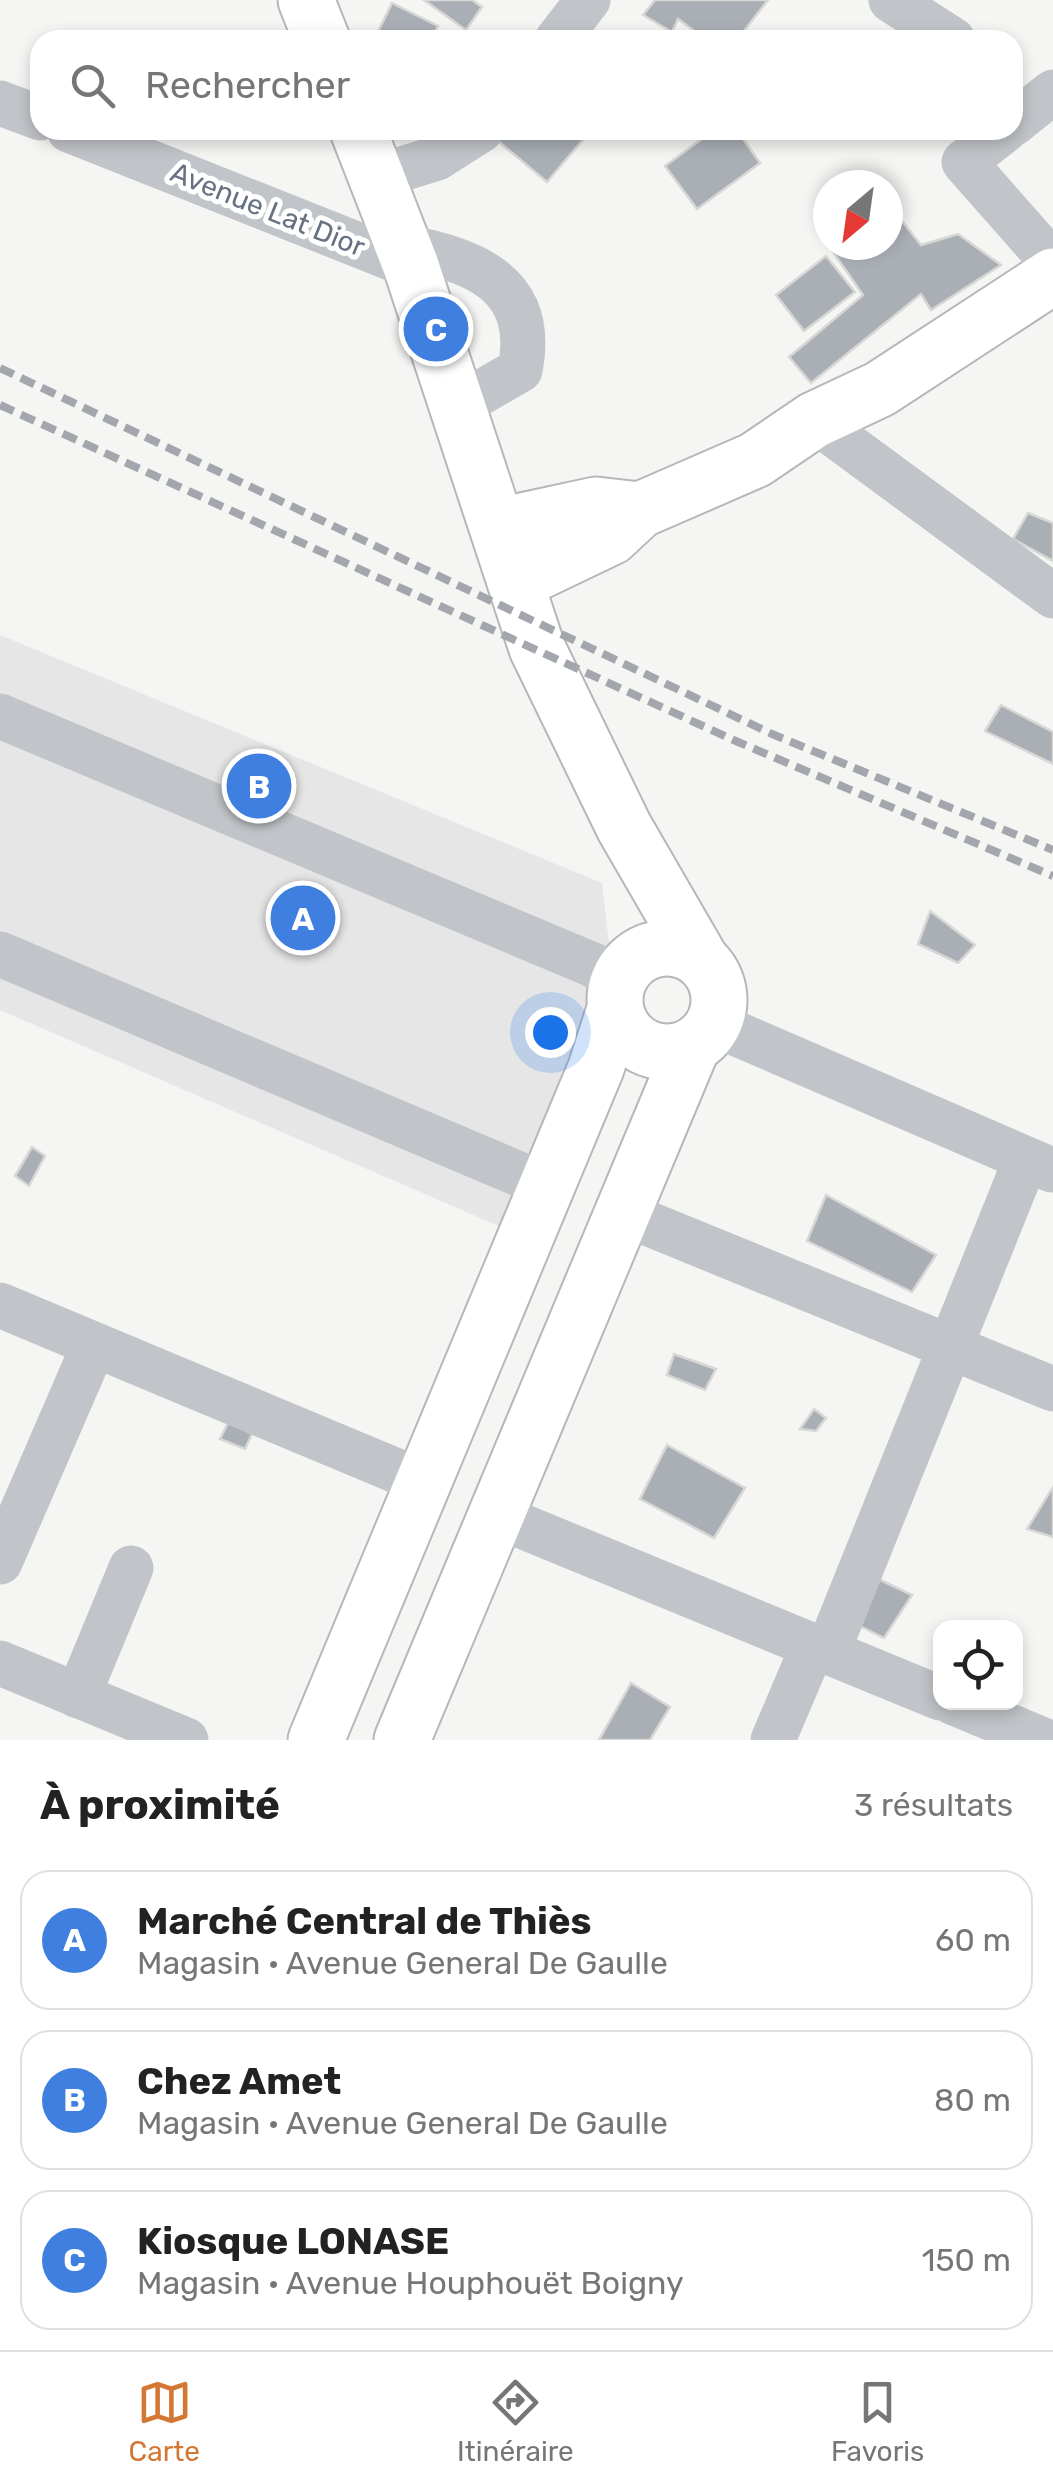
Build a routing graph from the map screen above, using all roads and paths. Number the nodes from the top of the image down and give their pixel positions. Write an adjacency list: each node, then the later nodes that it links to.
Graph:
1 (306, 0): 3 (main road)
2 (588, 0): 4 (street)
3 (318, 30)
4 (565, 30)
5 (0, 102): 6 (street)
6 (30, 114)
7 (96, 140): 11 (street, Avenue Lat Dior)
8 (465, 140): 10 (street)
9 (992, 140): 12 (street)
10 (367, 154): 11 (main road)
11 (408, 256): 13 (main road); 13 (street, Avenue Lat Dior)
12 (1046, 286): 14 (main road)
13 (458, 406): 16 (main road)
14 (814, 420): 15 (main road); 18 (street)
15 (640, 510): 16 (main road); 17 (main road)
16 (498, 526): 17 (main road)
17 (517, 582): 20 (main road)
18 (1053, 596)
19 (0, 716): 23 (street)
20 (624, 827): 22 (main road); 23 (main road)
21 (0, 954): 26 (street)
22 (701, 960): 23 (main road); 24 (main road)
23 (621, 984): 24 (main road); 26 (main road)
24 (703, 1035): 25 (street); 27 (main road)
25 (1040, 1164): 30 (street)
26 (547, 1186): 32 (main road)
27 (620, 1212): 30 (street); 33 (main road)
28 (0, 1305): 29 (street)
29 (94, 1345): 32 (street); 34 (street)
30 (952, 1348): 31 (street); 36 (street)
31 (1053, 1389)
32 (424, 1482): 42 (main road)
33 (495, 1515): 36 (street); 43 (main road)
34 (0, 1562)
35 (131, 1568): 39 (street)
36 (821, 1648): 38 (street); 44 (street)
37 (0, 1664): 39 (street)
38 (933, 1695)
39 (78, 1696): 41 (street)
40 (971, 1710): 45 (street)
41 (186, 1740)
42 (316, 1740)
43 (402, 1740)
44 (773, 1740)
45 (1043, 1740)

